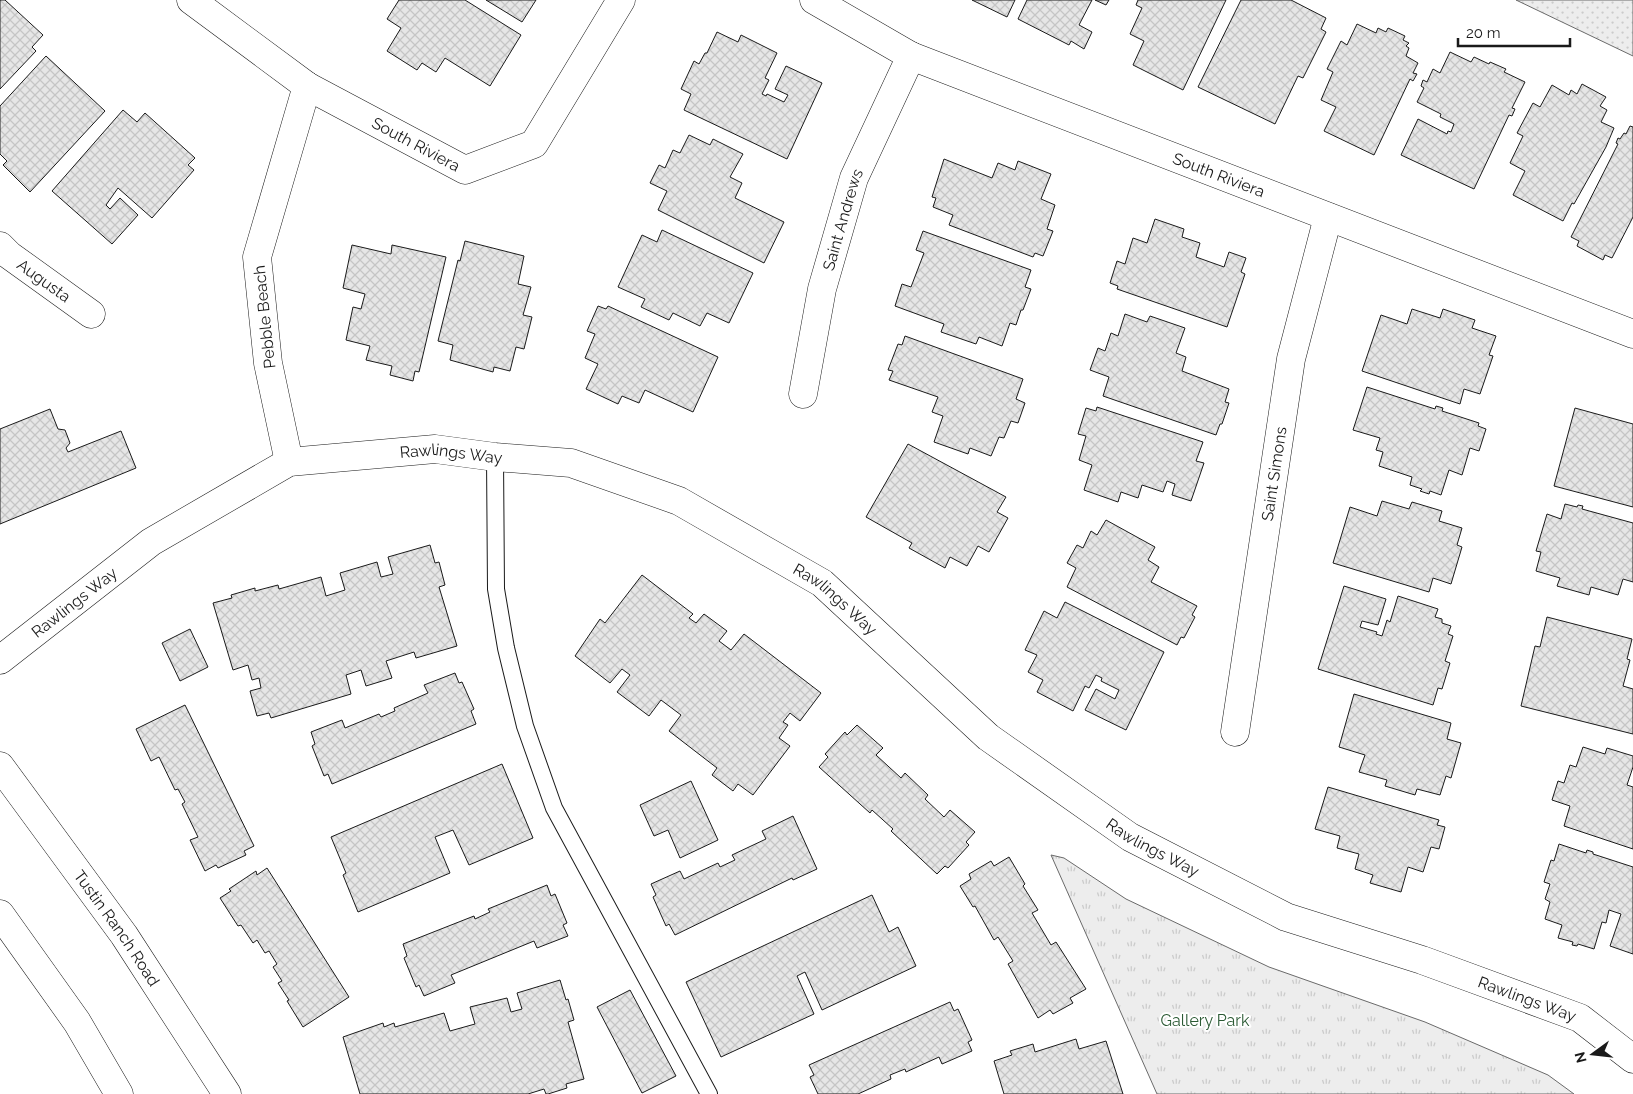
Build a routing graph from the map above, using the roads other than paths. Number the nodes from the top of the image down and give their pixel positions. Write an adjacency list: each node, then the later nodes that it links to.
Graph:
1 (191, 0): 5 (street, South Riviera)
2 (621, 0): 5 (street, South Riviera)
3 (814, 0): 4 (street, South Riviera)
4 (911, 56): 6 (street, South Riviera); 10 (street, Saint Andrews)
5 (306, 86): 12 (street, Pebble Beach)
6 (1328, 217): 9 (street, South Riviera); 14 (street, Saint Simons)
7 (0, 246): 8 (street, Augusta)
8 (91, 314)
9 (1633, 334)
10 (803, 394)
11 (496, 456): 12 (street, Rawlings Way); 17 (street, Rawlings Way); 20 (lane)
12 (289, 462): 13 (street, Rawlings Way)
13 (0, 660)
14 (1235, 732)
15 (0, 766): 19 (street, Tustin Ranch Road)
16 (0, 914): 18 (street)
17 (1633, 1059)
18 (119, 1094)
19 (227, 1094)
20 (708, 1094)

